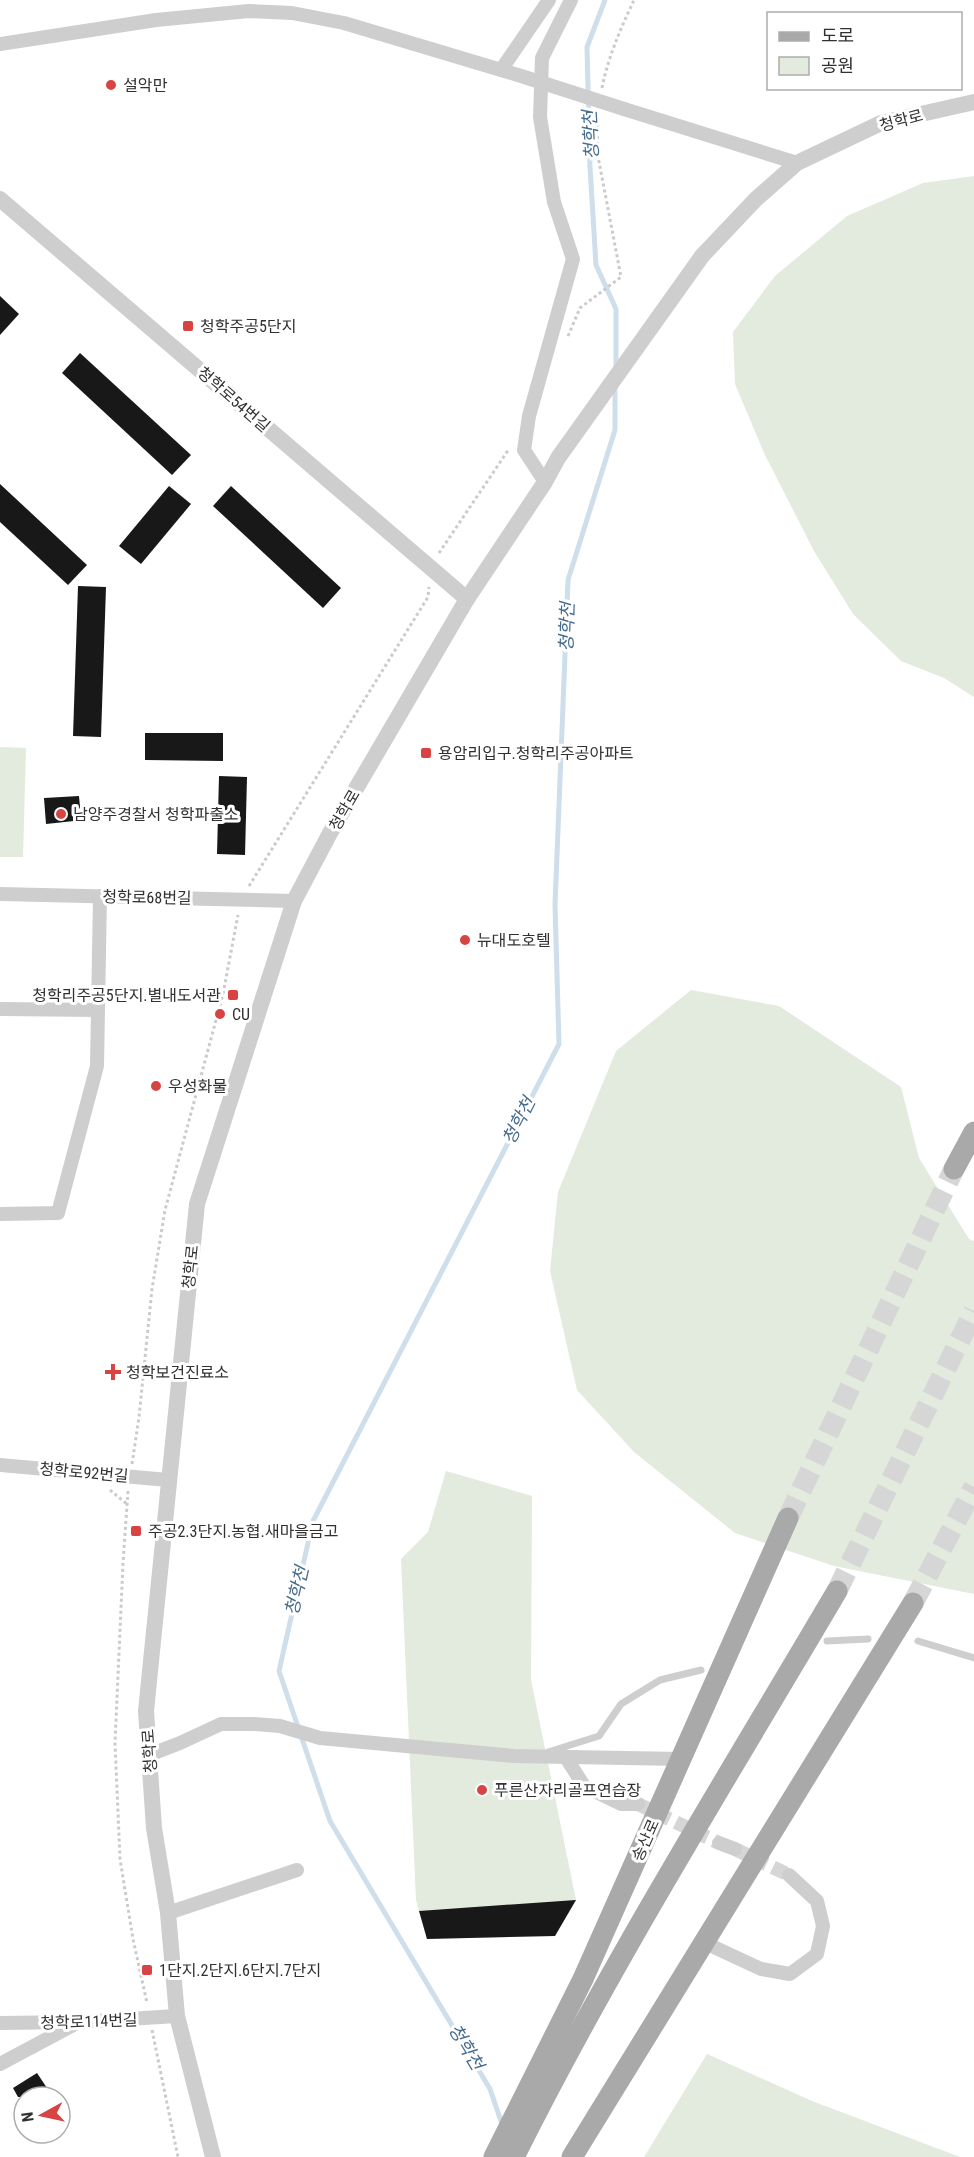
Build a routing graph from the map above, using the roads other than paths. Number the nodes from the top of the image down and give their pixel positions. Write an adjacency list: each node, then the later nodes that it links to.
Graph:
1 (549, 0): 4 (street)
2 (571, 0): 8 (street)
3 (0, 45): 4 (street)
4 (501, 70): 6 (street, bridge)
5 (974, 102): 6 (street, 청학로)
6 (797, 163): 8 (street, 청학로)
7 (0, 199): 9 (street, 청학로54번길)
8 (545, 482): 9 (street, 청학로)
9 (467, 599): 12 (street, 청학로)
10 (0, 894): 11 (street, 청학로68번길)
11 (100, 896): 12 (street, 청학로68번길); 14 (street)
12 (294, 901): 19 (street, 청학로)
13 (0, 1009): 14 (street)
14 (98, 1010): 17 (street)
15 (974, 1132): 16 (main road)
16 (954, 1169)
17 (0, 1214)
18 (0, 1465): 19 (street, 청학로92번길)
19 (168, 1480): 28 (street, 청학로)
20 (788, 1518): 31 (main road, 송산로)
21 (837, 1592): 43 (main road, 송산로)
22 (913, 1603): 38 (main road)
23 (868, 1639): 24 (lane)
24 (827, 1641)
25 (918, 1641): 26 (lane)
26 (974, 1658)
27 (701, 1670): 29 (lane)
28 (149, 1755): 29 (street); 37 (street, 청학로)
29 (535, 1756): 30 (street)
30 (565, 1756): 31 (street); 32 (street)
31 (681, 1759): 43 (main road, 송산로)
32 (638, 1804)
33 (719, 1843): 34 (street)
34 (735, 1849)
35 (297, 1870): 37 (street)
36 (789, 1875): 38 (street)
37 (168, 1913): 39 (street, 청학로)
38 (703, 1942): 47 (main road)
39 (177, 2016): 40 (street, 청학로114번길); 44 (street, 청학로)
40 (78, 2022): 41 (street, 청학로114번길); 42 (street)
41 (0, 2023)
42 (0, 2064)
43 (529, 2107): 45 (main road, 송산로); 46 (main road, 송산로)
44 (213, 2157)
45 (494, 2157)
46 (514, 2157)
47 (572, 2157)

